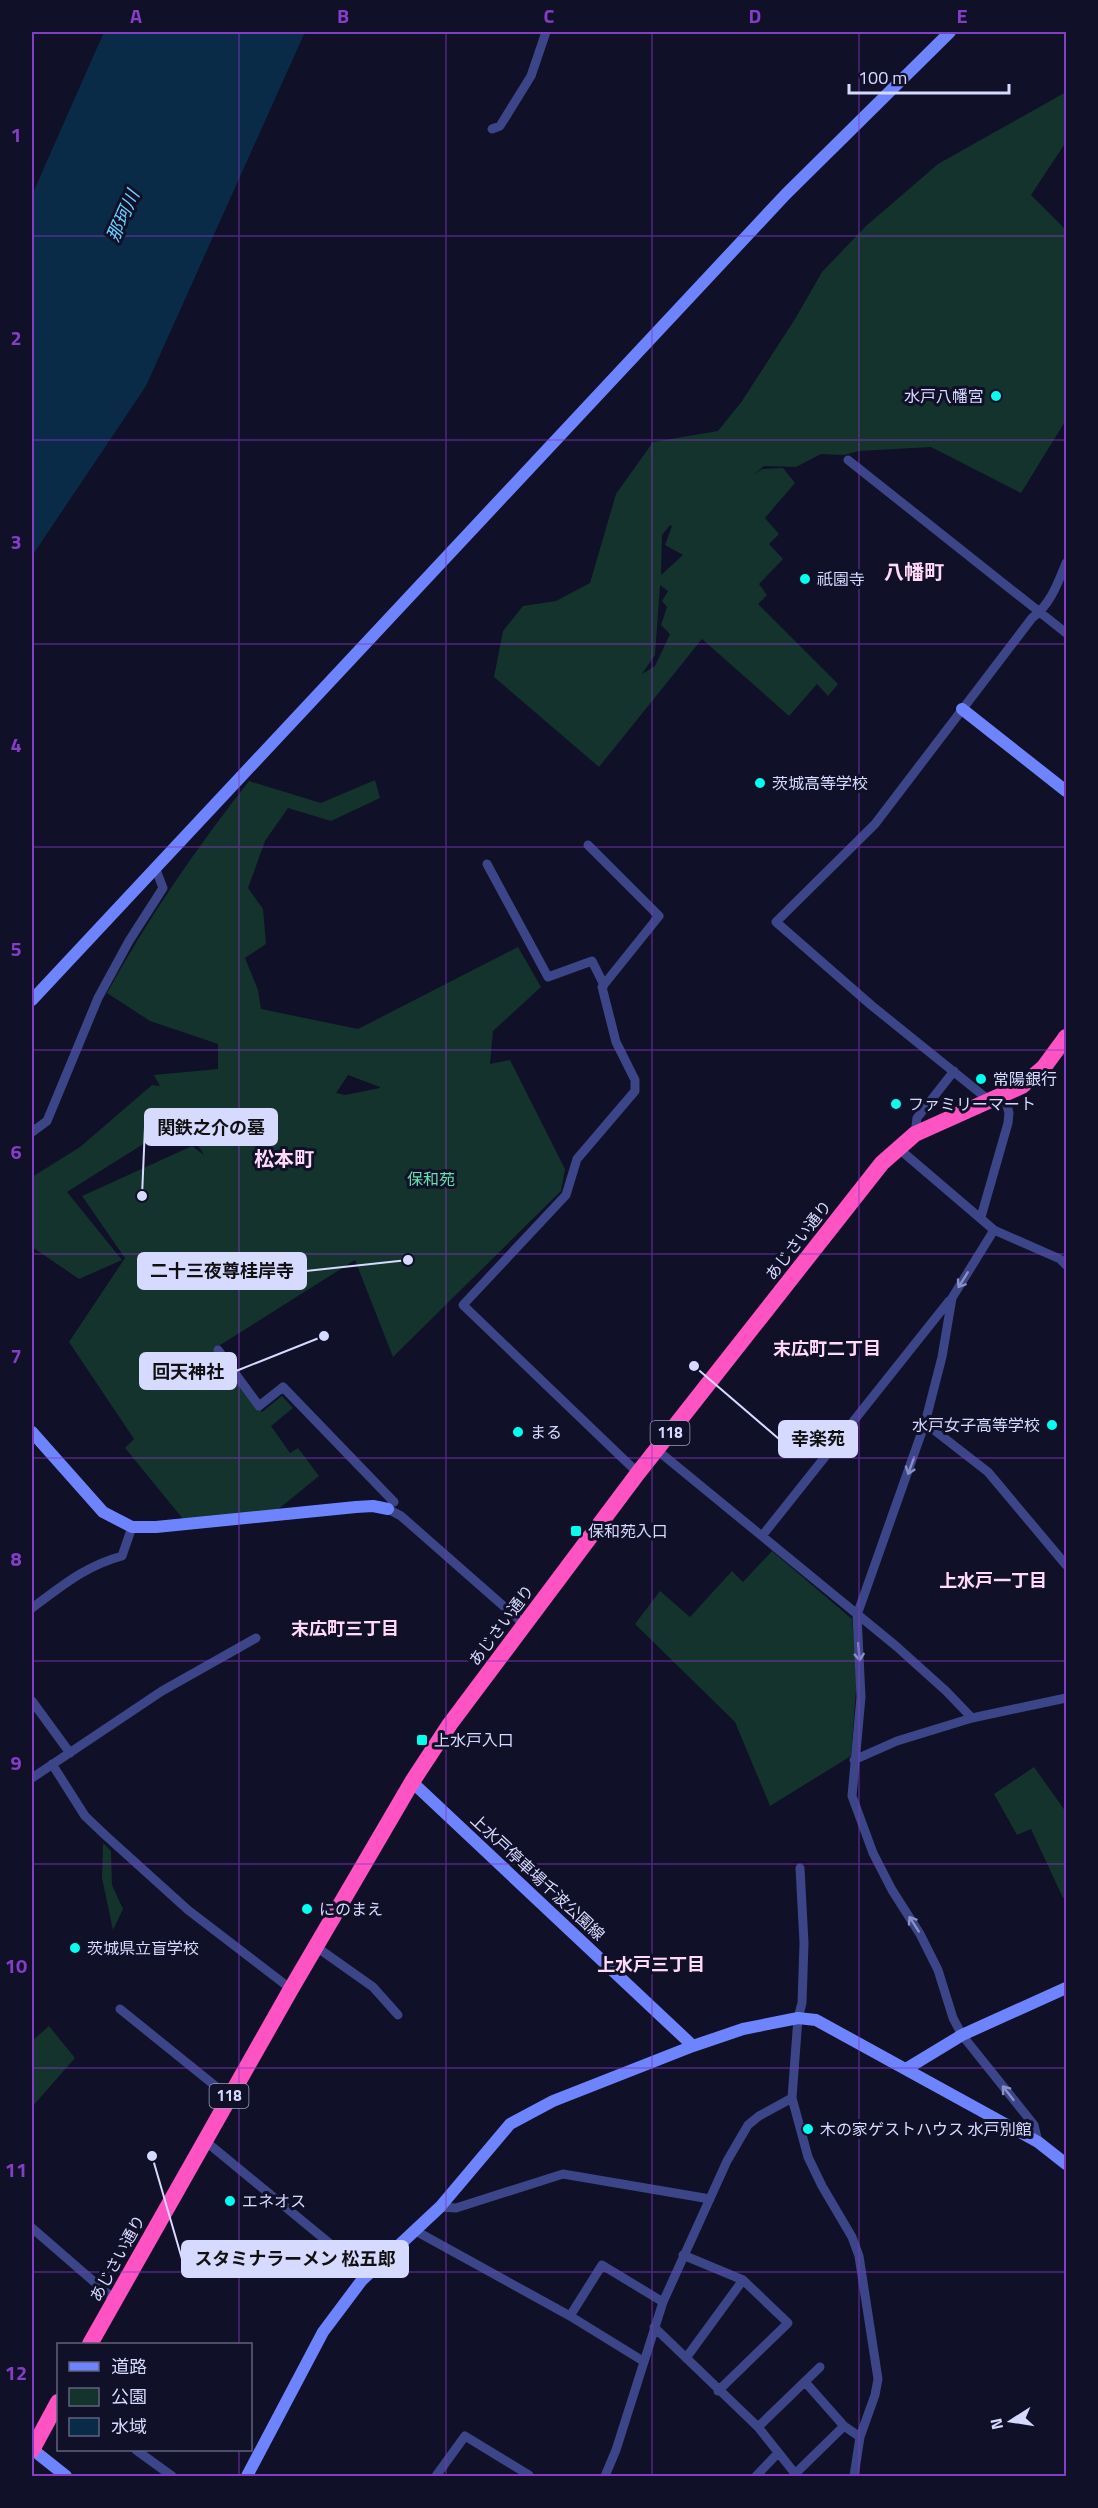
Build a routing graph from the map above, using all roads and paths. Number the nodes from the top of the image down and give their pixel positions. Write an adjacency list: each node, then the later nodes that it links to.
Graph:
1 (546, 32): 3 (street)
2 (950, 32): 12 (street)
3 (492, 129)
4 (848, 460): 6 (street)
5 (1066, 563): 6 (street)
6 (1041, 612): 7 (street); 8 (street)
7 (1066, 633)
8 (962, 710): 9 (street); 16 (street)
9 (1066, 790)
10 (588, 845): 13 (street)
11 (487, 864): 13 (street)
12 (155, 867): 14 (street); 18 (street)
13 (604, 985): 29 (street)
14 (32, 1000)
15 (1066, 1037): 17 (highway, あじさい通り / 118)
16 (954, 1071): 17 (street); 19 (street)
17 (997, 1098): 19 (highway, あじさい通り / 118); 21 (street)
18 (32, 1132)
19 (915, 1134): 20 (highway, あじさい通り / 118)
20 (898, 1148): 21 (street); 28 (highway, あじさい通り / 118)
21 (981, 1217): 22 (street)
22 (994, 1230): 23 (street); 24 (street, one-way to 24)
23 (1066, 1265)
24 (952, 1298): 26 (street); 32 (street)
25 (218, 1350): 30 (street)
26 (925, 1423): 33 (street); 35 (street, one-way to 35)
27 (32, 1432): 31 (street)
28 (657, 1450): 29 (highway, あじさい通り / 118); 32 (street)
29 (638, 1473): 36 (highway, あじさい通り / 118)
30 (391, 1506): 31 (street); 36 (street)
31 (132, 1527): 34 (street)
32 (762, 1536): 35 (street)
33 (1066, 1564)
34 (32, 1608)
35 (857, 1615): 40 (street); 42 (street, one-way to 42)
36 (524, 1624): 45 (highway, あじさい通り / 118)
37 (256, 1638): 41 (street)
38 (1066, 1698): 40 (street)
39 (32, 1701): 41 (street)
40 (972, 1718): 42 (street)
41 (70, 1753): 43 (street)
42 (854, 1760): 53 (street, one-way to 42)
43 (52, 1764): 44 (street); 49 (street)
44 (32, 1778)
45 (412, 1782): 47 (highway, あじさい通り / 118); 54 (street, 上水戸停車場千波公園線)
46 (800, 1868): 52 (street)
47 (315, 1946): 49 (highway, あじさい通り / 118); 51 (street)
48 (1066, 1988): 53 (street)
49 (291, 1989): 56 (highway, あじさい通り / 118)
50 (120, 2009): 56 (street)
51 (398, 2015)
52 (798, 2018): 54 (street); 55 (street); 57 (street)
53 (963, 2035): 55 (street); 59 (street, one-way to 53)
54 (693, 2046): 62 (street)
55 (906, 2069): 59 (street)
56 (229, 2097): 58 (highway, あじさい通り / 118)
57 (792, 2098): 61 (street); 81 (street)
58 (204, 2140): 66 (street); 68 (highway, あじさい通り / 118)
59 (1038, 2142): 60 (street)
60 (1066, 2164)
61 (710, 2199): 62 (street); 65 (street)
62 (440, 2207): 64 (street)
63 (32, 2228): 68 (street)
64 (414, 2230): 66 (street); 70 (street)
65 (683, 2255): 67 (street); 69 (street)
66 (368, 2275): 88 (street)
67 (743, 2280): 73 (street); 77 (street)
68 (115, 2300): 72 (highway, あじさい通り / 118)
69 (663, 2302): 70 (street); 71 (street)
70 (570, 2316): 74 (street)
71 (654, 2327): 73 (street); 74 (street)
72 (91, 2343)
73 (686, 2358): 77 (street)
74 (643, 2361): 91 (street)
75 (820, 2367): 76 (street)
76 (806, 2383): 79 (street); 80 (street)
77 (718, 2391): 80 (street)
78 (57, 2404): 82 (highway)
79 (844, 2426): 81 (street); 85 (street)
80 (758, 2427): 84 (street)
81 (860, 2437): 93 (street)
82 (32, 2449): 86 (street)
83 (137, 2451): 87 (street)
84 (778, 2453): 85 (street); 92 (street)
85 (796, 2475)
86 (66, 2476)
87 (172, 2476)
88 (247, 2476)
89 (436, 2476): 90 (street)
90 (528, 2476)
91 (605, 2476)
92 (756, 2476)
93 (854, 2476)

